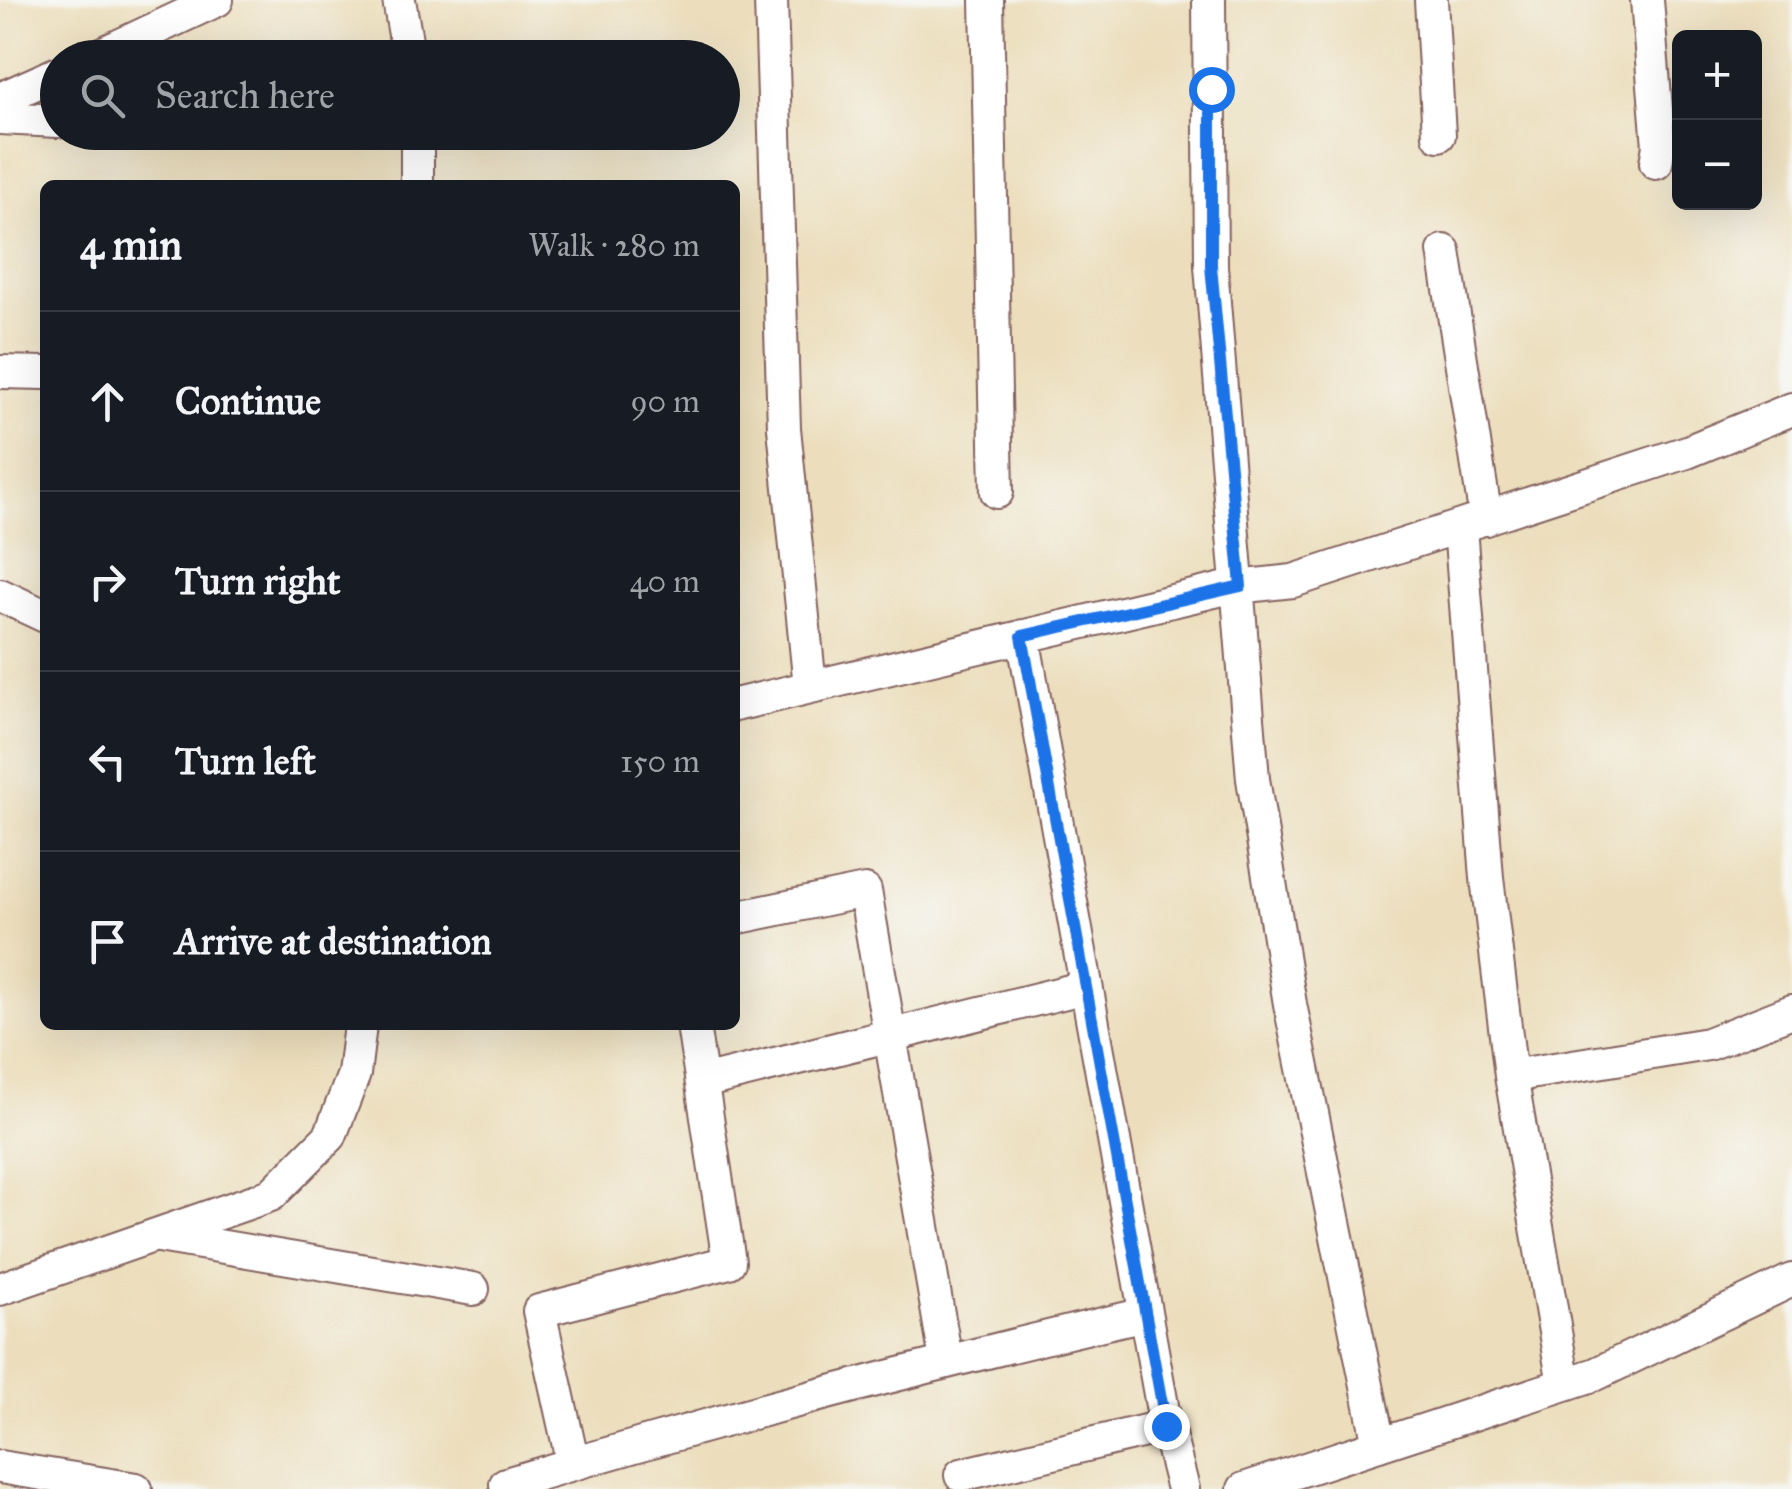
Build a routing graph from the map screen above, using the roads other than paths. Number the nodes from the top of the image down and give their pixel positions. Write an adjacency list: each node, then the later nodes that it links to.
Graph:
1 (217, 0): 8 (street)
2 (399, 0): 9 (street)
3 (771, 0): 28 (street)
4 (987, 0): 22 (street)
5 (1209, 0): 24 (street)
6 (1432, 0): 14 (street)
7 (1647, 0): 16 (street)
8 (131, 40)
9 (406, 40)
10 (40, 81): 11 (street)
11 (0, 98)
12 (0, 118): 13 (street)
13 (40, 120)
14 (1439, 135)
15 (417, 150): 17 (street)
16 (1656, 163)
17 (416, 180)
18 (1444, 251): 23 (street)
19 (0, 372): 20 (street)
20 (40, 373)
21 (1792, 409): 23 (street)
22 (997, 492)
23 (1473, 523): 24 (street); 36 (street)
24 (1241, 586): 27 (street); 46 (street)
25 (0, 595): 26 (street)
26 (40, 614)
27 (1022, 636): 28 (street); 31 (street)
28 (810, 686): 29 (street)
29 (740, 704)
30 (740, 917): 35 (street)
31 (1086, 987): 35 (street); 42 (street)
32 (1792, 1011): 36 (street)
33 (359, 1030): 38 (street)
34 (694, 1030): 37 (street)
35 (890, 1038): 37 (street); 43 (street)
36 (1511, 1076): 44 (street)
37 (702, 1082): 47 (street)
38 (155, 1236): 40 (street); 41 (street)
39 (1792, 1280): 44 (street)
40 (0, 1289)
41 (473, 1289)
42 (1145, 1314): 43 (street); 45 (street)
43 (946, 1360): 47 (street)
44 (1564, 1384): 46 (street)
45 (1166, 1426): 49 (street); 52 (street)
46 (1379, 1445): 53 (street)
47 (572, 1464): 51 (street)
48 (0, 1466): 50 (street)
49 (961, 1475)
50 (136, 1489)
51 (507, 1489)
52 (1183, 1489)
53 (1244, 1489)

